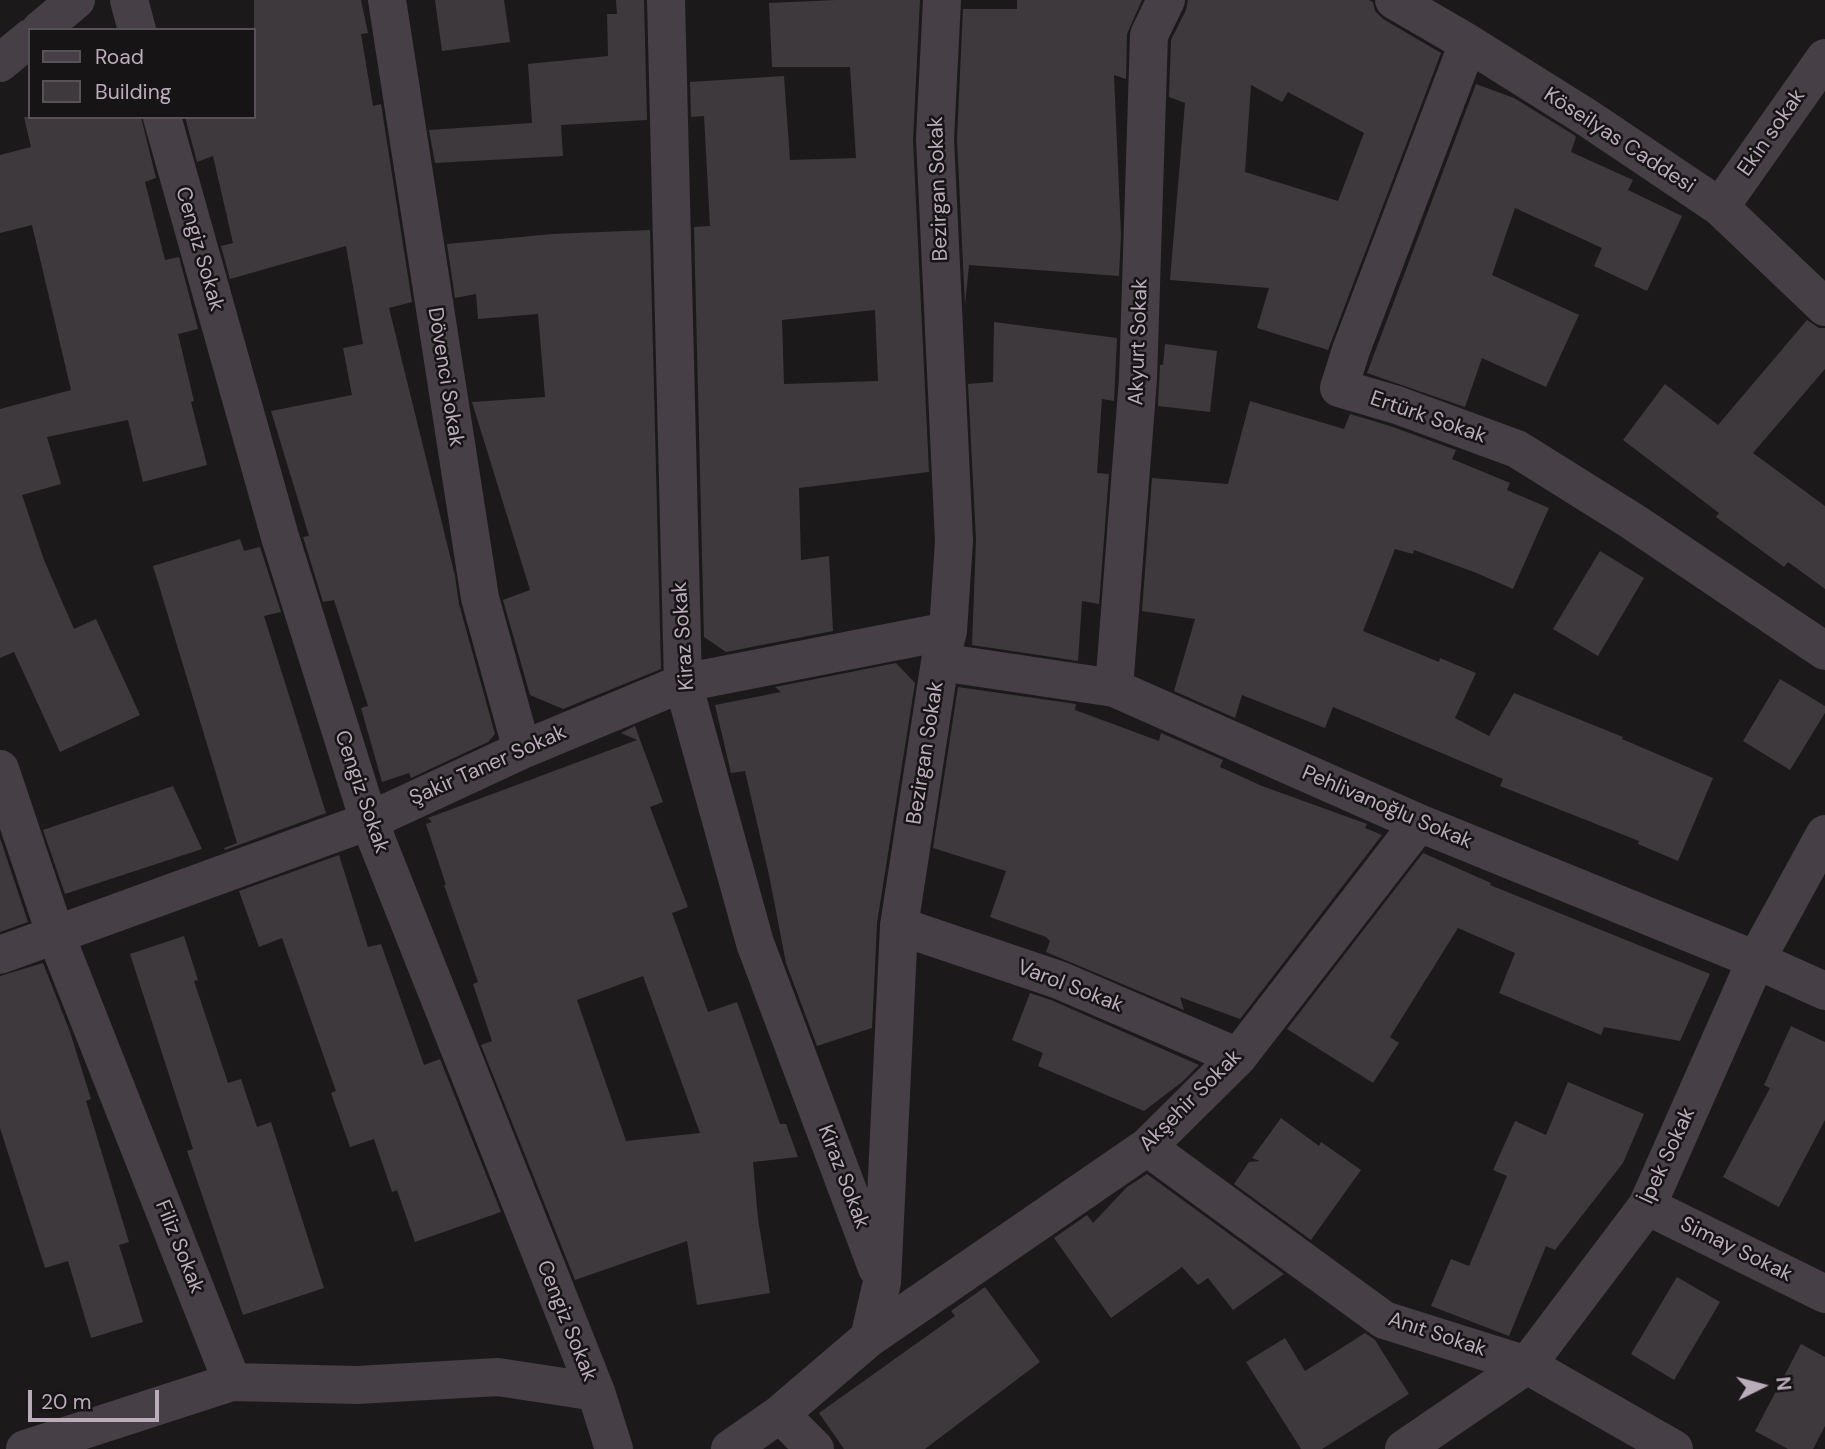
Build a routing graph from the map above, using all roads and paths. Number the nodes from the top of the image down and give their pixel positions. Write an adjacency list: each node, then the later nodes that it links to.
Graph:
1 (76, 0): 8 (street)
2 (129, 0): 9 (street)
3 (387, 0): 21 (street, Dövenci Sokak)
4 (666, 0): 19 (street, Kiraz Sokak)
5 (942, 0): 17 (street, Bezirgan Sokak)
6 (1166, 0): 20 (street, Akyurt Sokak)
7 (1394, 0): 11 (street, Köseilyas Caddesi)
8 (42, 28)
9 (136, 28)
10 (28, 40): 13 (street)
11 (1468, 43): 15 (street, Köseilyas Caddesi); 18 (street, Ertürk Sokak)
12 (1825, 58): 15 (street, Ekin sokak)
13 (0, 63)
14 (163, 119): 23 (street, Cengiz Sokak)
15 (1720, 207): 16 (street, Köseilyas Caddesi)
16 (1825, 307)
17 (944, 647): 19 (street, Şakir Taner Sokak); 20 (street, Pehlivanoğlu Sokak); 26 (street, Bezirgan Sokak)
18 (1825, 651)
19 (683, 683): 21 (street, Şakir Taner Sokak); 34 (street, Kiraz Sokak)
20 (1115, 688): 24 (street, Pehlivanoğlu Sokak)
21 (522, 750): 23 (street, Şakir Taner Sokak)
22 (0, 768): 27 (street, Filiz Sokak)
23 (369, 821): 27 (street, Şakir Taner Sokak); 39 (street, Cengiz Sokak)
24 (1419, 823): 29 (street, Pehlivanoğlu Sokak); 31 (street, Akşehir Sokak)
25 (1825, 834): 29 (street, İpek Sokak)
26 (899, 926): 31 (street, Varol Sokak); 34 (street, Bezirgan Sokak)
27 (55, 936): 28 (street, Şakir Taner Sokak); 38 (street, Filiz Sokak)
28 (0, 955)
29 (1756, 960): 30 (street, Pehlivanoğlu Sokak); 33 (street, İpek Sokak)
30 (1825, 991)
31 (1238, 1057): 32 (street, Akşehir Sokak)
32 (1147, 1147): 36 (street, Akşehir Sokak); 37 (street, Anıt Sokak)
33 (1647, 1206): 35 (street, Simay Sokak); 37 (street, İpek Sokak)
34 (882, 1282): 36 (street, Bezirgan Sokak)
35 (1825, 1294)
36 (869, 1338): 40 (street)
37 (1527, 1364): 45 (street, İpek Sokak); 46 (street, Anıt Sokak)
38 (232, 1382): 39 (street); 41 (street)
39 (596, 1392): 42 (street, Cengiz Sokak)
40 (780, 1414): 43 (street); 44 (street)
41 (25, 1449)
42 (614, 1449)
43 (730, 1449)
44 (815, 1449)
45 (1405, 1449)
46 (1674, 1449)

